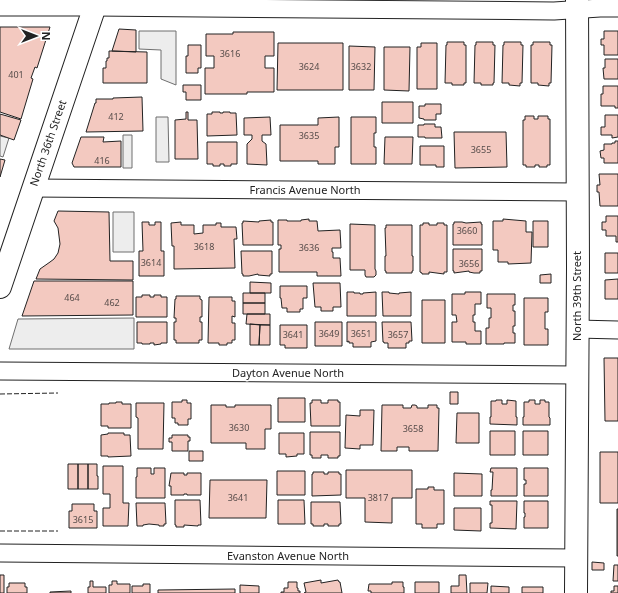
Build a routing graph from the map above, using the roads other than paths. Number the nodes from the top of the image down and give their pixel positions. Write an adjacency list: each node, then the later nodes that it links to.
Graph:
1 (96, 3): 2 (street); 3 (street); 5 (main road, North 36th Street)
2 (577, 5): 4 (street); 6 (main road, North 39th Street)
3 (0, 7)
4 (618, 8)
5 (32, 188): 6 (street, Francis Avenue North); 7 (main road, North 36th Street)
6 (578, 192): 8 (main road, North 39th Street)
7 (0, 286)
8 (577, 329): 9 (street); 11 (main road, North 39th Street)
9 (618, 330)
10 (0, 371): 11 (street, Dayton Avenue North)
11 (577, 375): 13 (main road, North 39th Street)
12 (0, 553): 13 (street, Evanston Avenue North)
13 (576, 558): 14 (main road, North 39th Street)
14 (576, 593)

